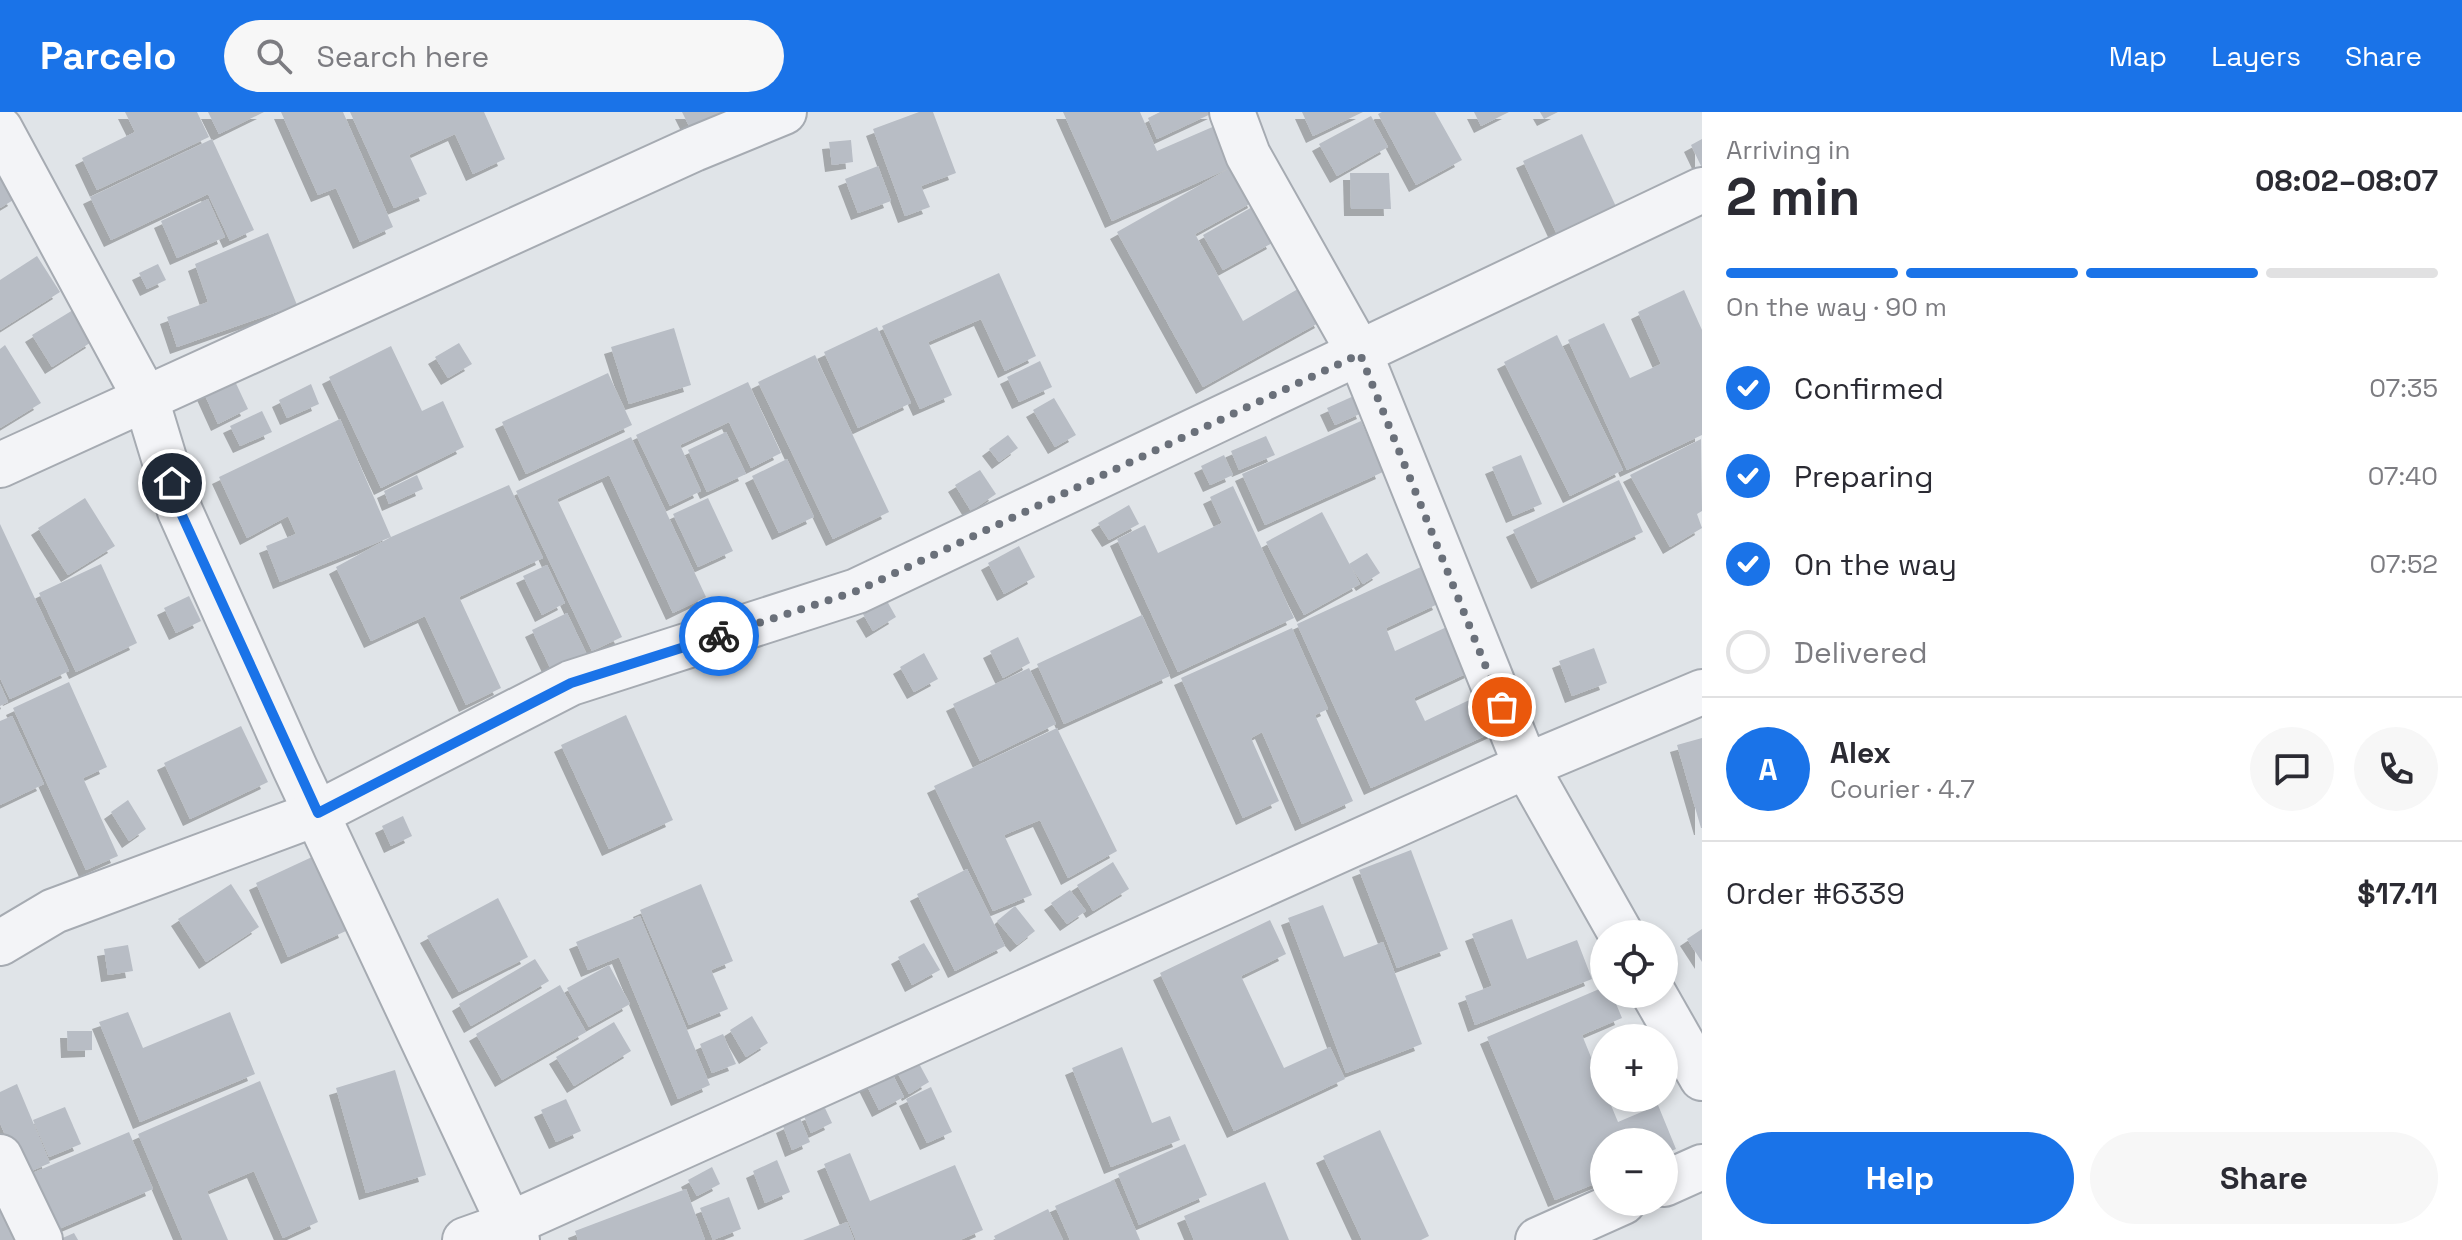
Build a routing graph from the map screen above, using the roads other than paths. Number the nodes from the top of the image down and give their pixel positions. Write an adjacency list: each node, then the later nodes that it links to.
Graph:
1 (784, 112): 6 (street)
2 (1232, 112): 5 (street)
3 (0, 129): 6 (street)
4 (1702, 190): 5 (street)
5 (1360, 354): 9 (street); 10 (street)
6 (146, 399): 7 (street); 10 (street)
7 (0, 465)
8 (1702, 692): 9 (street)
9 (1526, 766): 11 (street); 19 (street)
10 (318, 813): 12 (street); 19 (street)
11 (1613, 920)
12 (0, 943)
13 (1662, 1008): 14 (street)
14 (1702, 1078)
15 (0, 1157): 20 (street)
16 (1702, 1167): 17 (street)
17 (1678, 1178)
18 (1592, 1216): 22 (street)
19 (514, 1232): 21 (street)
20 (40, 1240)
21 (465, 1240)
22 (1538, 1240)

